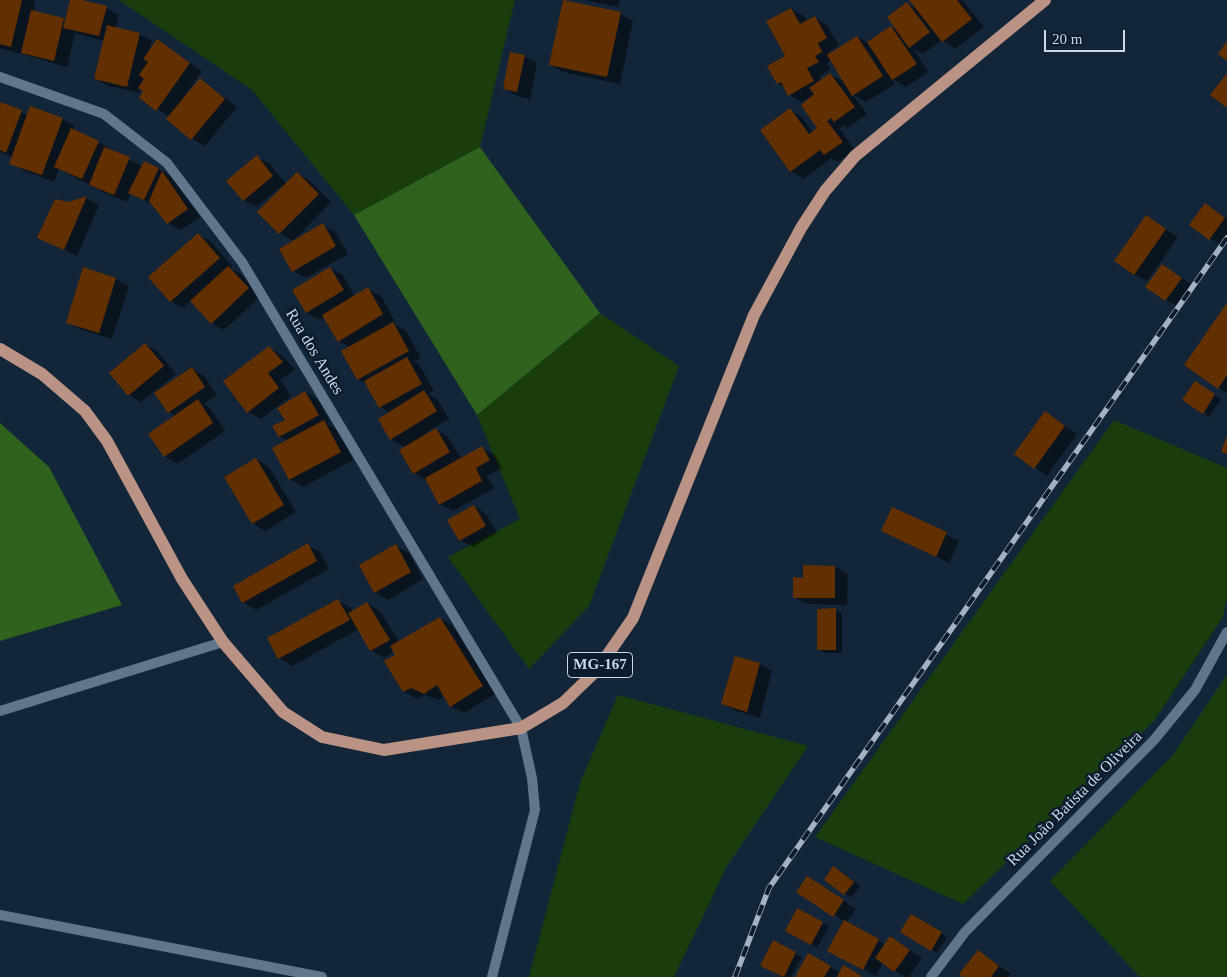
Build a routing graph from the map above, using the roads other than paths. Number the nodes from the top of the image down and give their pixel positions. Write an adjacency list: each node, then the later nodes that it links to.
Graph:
1 (1045, 0): 7 (main road, MG-167)
2 (0, 77): 7 (street, Rua dos Andes)
3 (0, 349): 5 (main road, MG-167)
4 (1227, 632): 11 (street, Rua João Batista de Oliveira)
5 (223, 642): 6 (street); 7 (main road, MG-167)
6 (0, 711)
7 (520, 728): 10 (street, Rua dos Andes)
8 (0, 915): 9 (street)
9 (322, 977)
10 (492, 977)
11 (931, 977)

